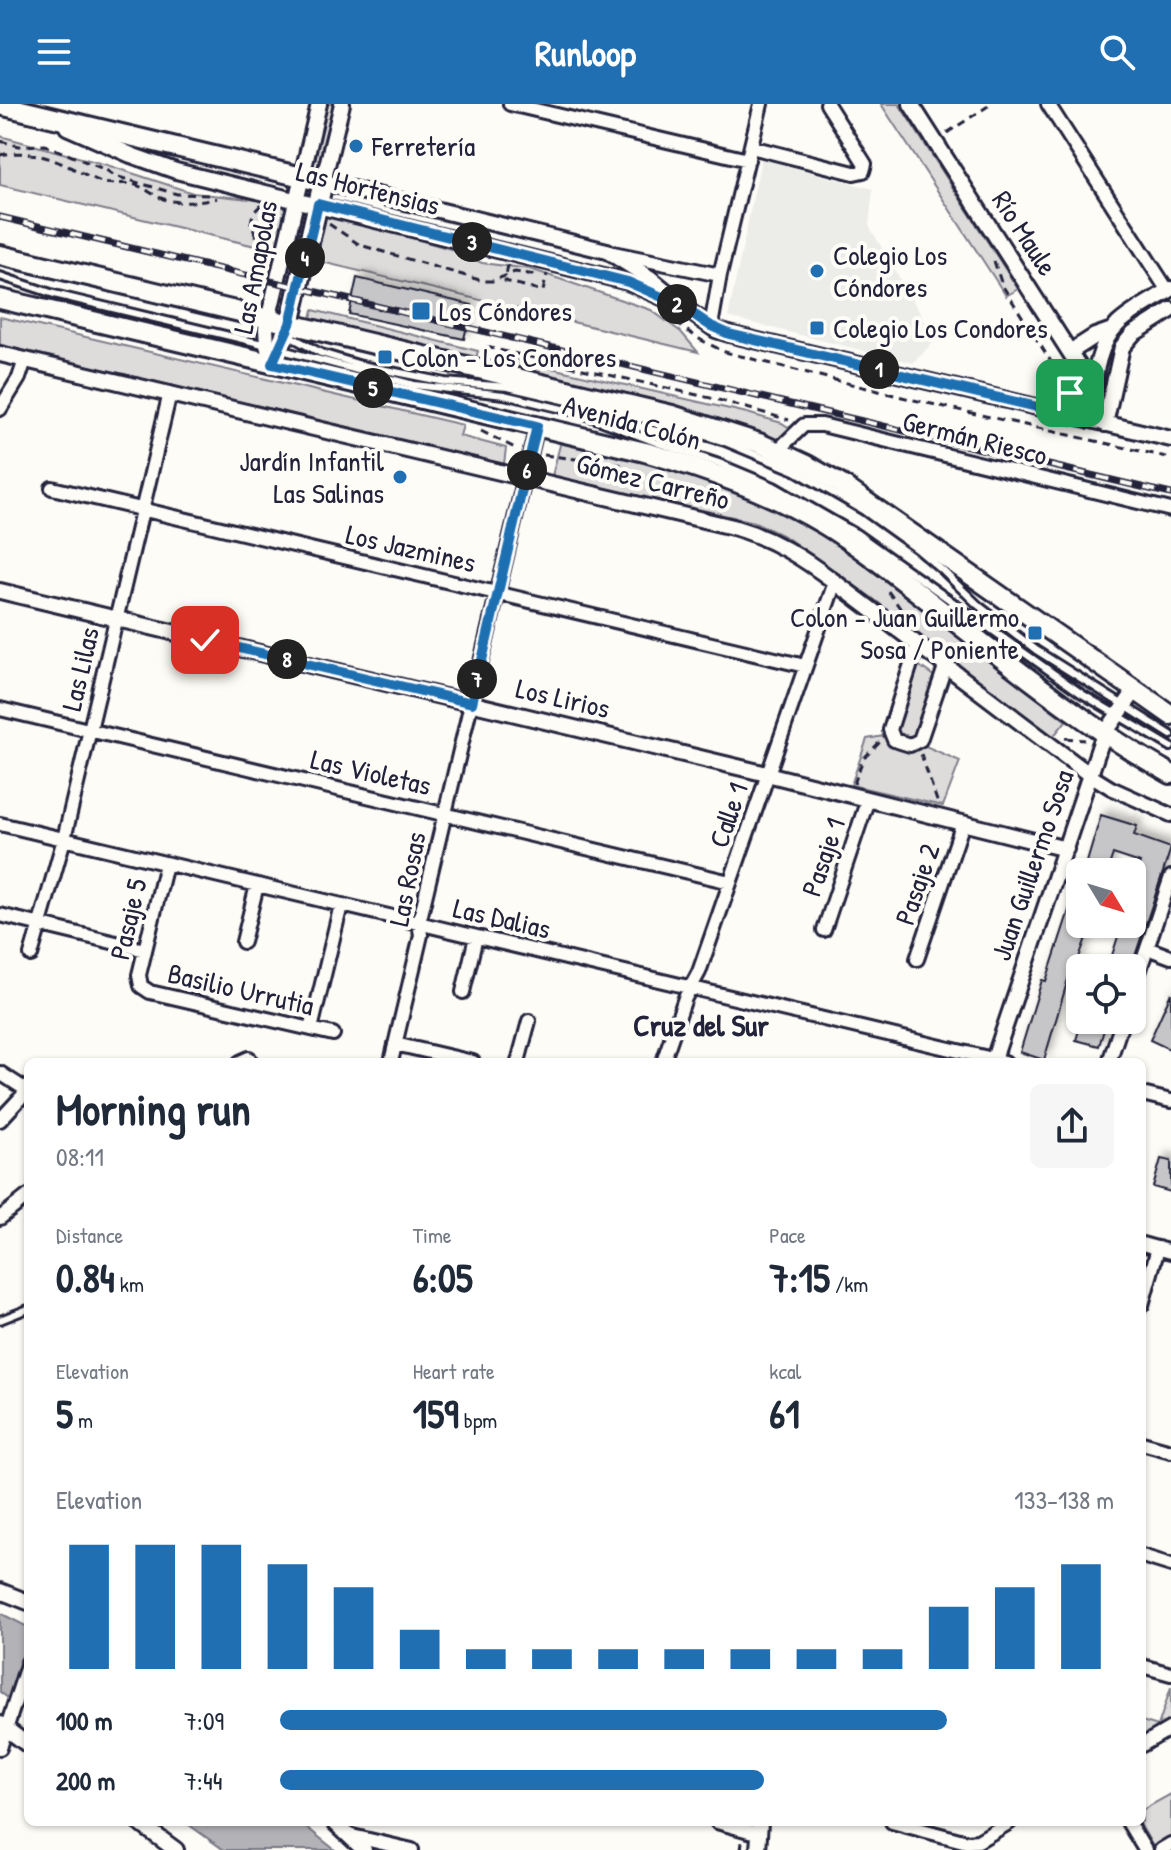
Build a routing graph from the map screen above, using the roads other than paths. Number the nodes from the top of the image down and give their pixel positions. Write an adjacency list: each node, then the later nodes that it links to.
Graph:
1 (319, 104): 11 (street, Las Amapolas)
2 (342, 104): 12 (street, Las Amapolas)
3 (510, 104): 10 (street)
4 (761, 104): 10 (street)
5 (827, 104): 10 (street)
6 (911, 104): 29 (street, Río Maule)
7 (1048, 104): 21 (street)
8 (0, 105): 9 (main road, Las Hortensias)
9 (46, 117): 11 (main road, Las Hortensias); 13 (street, Las Hortensias)
10 (750, 154): 19 (street)
11 (302, 177): 12 (main road, Las Hortensias); 13 (street, Las Amapolas)
12 (323, 182): 14 (main road, Las Amapolas); 15 (street, Las Hortensias)
13 (295, 204): 14 (street, Las Hortensias); 25 (street, Las Amapolas)
14 (316, 209): 23 (street, Las Hortensias); 28 (main road, Las Amapolas)
15 (607, 251): 19 (street, Las Hortensias); 23 (street, Las Hortensias)
16 (0, 255): 18 (main road, Avenida Colón)
17 (0, 262): 18 (lane)
18 (57, 269): 25 (main road, Avenida Colón)
19 (720, 275): 26 (street)
20 (0, 276): 28 (lane)
21 (1170, 292): 27 (street)
22 (0, 299): 28 (main road, Avenida Colón)
23 (680, 305): 26 (street, Las Hortensias)
24 (1171, 310): 36 (street)
25 (268, 319): 28 (main road, Avenida Colón); 28 (street, Las Amapolas)
26 (711, 326): 35 (street, Las Hortensias)
27 (1112, 330): 29 (street); 32 (street)
28 (279, 343): 37 (main road, Avenida Colón); 39 (main road, Avenida Colón); 52 (lane); 52 (lane)
29 (1070, 352): 32 (street, Río Maule)
30 (0, 354): 31 (street, Gómez Carreño)
31 (25, 360): 33 (street, Gómez Carreño); 34 (street)
32 (1094, 390): 35 (street)
33 (170, 393): 40 (street, Gómez Carreño); 42 (street, Las Lilas)
34 (0, 409)
35 (1089, 420): 36 (street, Las Hortensias)
36 (1105, 424): 38 (street, Las Hortensias)
37 (537, 426): 40 (street, Las Rosas); 56 (main road, Avenida Colón)
38 (1171, 439)
39 (777, 451): 43 (street, Germán Riesco); 52 (main road, Avenida Colón)
40 (525, 476): 44 (street, Gómez Carreño); 46 (street, Las Rosas)
41 (52, 488): 42 (street, Los Jazmines)
42 (143, 509): 46 (street, Los Jazmines); 47 (street, Las Lilas)
43 (1171, 510)
44 (835, 582): 48 (street, Gómez Carreño); 49 (street, Calle 1)
45 (0, 591): 47 (street, Los Lirios)
46 (498, 593): 49 (street, Los Jazmines); 51 (street, Las Rosas)
47 (117, 619): 51 (street, Los Lirios); 55 (street, Las Lilas)
48 (917, 645): 50 (street, Gómez Carreño); 50 (street)
49 (805, 666): 59 (street, Calle 1)
50 (945, 667): 61 (street, Gómez Carreño)
51 (472, 703): 59 (street, Los Lirios); 63 (street, Las Rosas)
52 (1126, 704): 54 (main road, Avenida Colón); 56 (street, Juan Guillermo Sosa); 57 (lane); 58 (lane)
53 (0, 709): 55 (street, Las Violetas)
54 (1171, 715)
55 (90, 730): 63 (street, Las Violetas); 67 (street, Las Lilas)
56 (1105, 733): 60 (main road, Avenida Colón); 61 (street, Juan Guillermo Sosa)
57 (1171, 735)
58 (1171, 747)
59 (767, 774): 62 (street, Los Lirios); 71 (street, Calle 1)
60 (1171, 774)
61 (1090, 775): 64 (street, Gómez Carreño); 68 (street, Juan Guillermo Sosa)
62 (868, 799): 65 (street, Los Lirios); 77 (street, Pasaje 1)
63 (445, 814): 71 (street, Las Violetas); 75 (street, Las Rosas)
64 (1171, 815)
65 (963, 823): 68 (street, Los Lirios); 85 (street, Pasaje 2)
66 (0, 824): 67 (street, Las Dalias)
67 (64, 839): 69 (street, Las Dalias); 76 (street, Las Lilas)
68 (1066, 849): 99 (street, Juan Guillermo Sosa)
69 (166, 864): 72 (street, Las Dalias); 81 (street, Pasaje 5)
70 (1171, 877): 80 (street)
71 (730, 882): 87 (street, Calle 1)
72 (257, 885): 73 (street, Las Dalias); 79 (street)
73 (341, 905): 75 (street, Las Dalias); 90 (street)
74 (0, 915): 76 (street, Basilio Urrutia)
75 (419, 923): 78 (street, Las Dalias); 93 (street, Las Rosas)
76 (39, 924): 81 (street, Basilio Urrutia); 83 (street, Las Lilas)
77 (824, 930)
78 (476, 937): 87 (street, Las Dalias); 88 (street)
79 (243, 942)
80 (1147, 948): 82 (street); 84 (street)
81 (145, 950): 86 (street, Pasaje 5)
82 (1145, 954)
83 (31, 955)
84 (1171, 957)
85 (917, 959)
86 (141, 986): 90 (street, Basilio Urrutia)
87 (690, 987): 97 (street, Calle 1); 98 (street, Las Dalias)
88 (463, 992)
89 (529, 1021): 96 (street)
90 (311, 1029): 91 (street, Basilio Urrutia)
91 (333, 1034)
92 (1118, 1034): 100 (street)
93 (395, 1044): 94 (street, Las Rosas); 95 (street)
94 (392, 1058)
95 (456, 1058)
96 (519, 1058)
97 (664, 1058)
98 (985, 1058)
99 (998, 1058)
100 (1110, 1058)
101 (0, 1073): 102 (street)
102 (24, 1088)
103 (24, 1095): 106 (street)
104 (1146, 1095): 105 (street)
105 (1171, 1101)
106 (0, 1120)
107 (24, 1199): 108 (street)
108 (0, 1218)
109 (1146, 1245): 110 (street)
110 (1167, 1249): 111 (street)
111 (1146, 1296)
112 (24, 1311): 113 (lane)
113 (0, 1320)
114 (1146, 1444): 115 (street)
115 (1171, 1451)
116 (1146, 1557): 117 (street)
117 (1171, 1565)
118 (0, 1591): 119 (street)
119 (24, 1600)
120 (1146, 1667): 121 (street)
121 (1171, 1674)
122 (24, 1675): 123 (street)
123 (3, 1727): 125 (street); 127 (street)
124 (1171, 1728): 126 (street)
125 (24, 1742)
126 (1146, 1743)
127 (0, 1748)
128 (143, 1826): 137 (street)
129 (338, 1826): 134 (street)
130 (907, 1826): 131 (street)
131 (1003, 1826)
132 (1130, 1826): 136 (street)
133 (760, 1828): 140 (street)
134 (348, 1835): 138 (street); 139 (street)
135 (1171, 1844): 141 (street)
136 (1142, 1849)
137 (176, 1850)
138 (364, 1850)
139 (412, 1850)
140 (758, 1850)
141 (1161, 1850)

